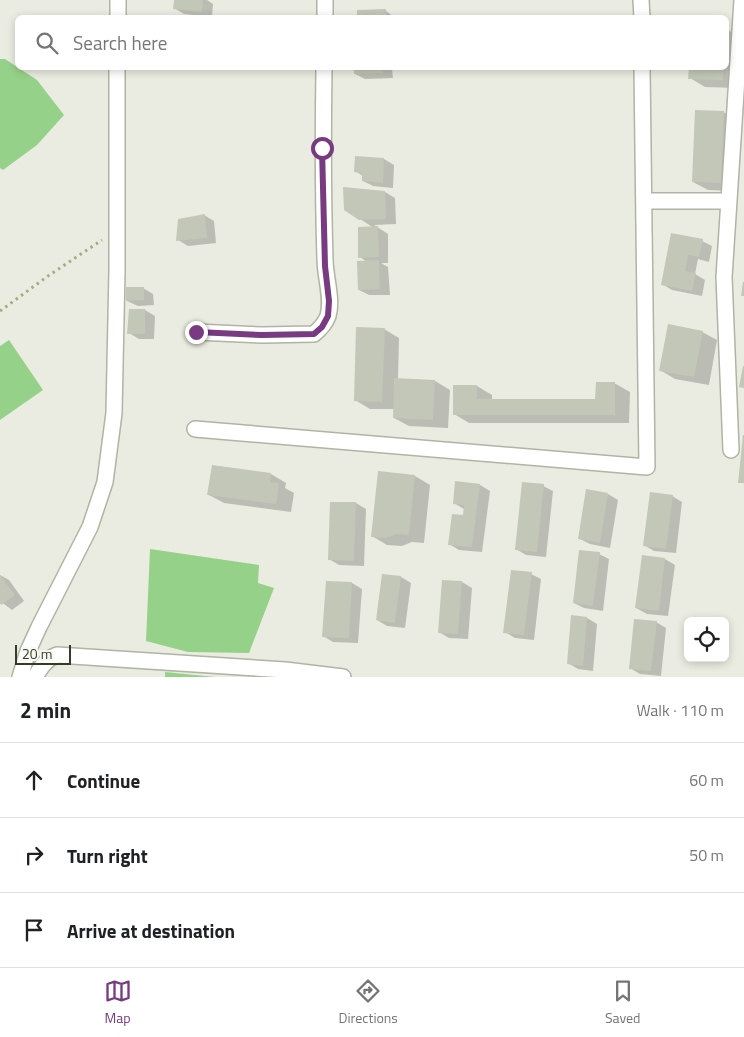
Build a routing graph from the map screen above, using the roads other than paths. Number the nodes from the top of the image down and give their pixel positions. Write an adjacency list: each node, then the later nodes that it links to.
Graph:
1 (118, 0): 5 (street)
2 (325, 0): 6 (street)
3 (641, 0): 7 (street)
4 (742, 0): 12 (street)
5 (118, 15)
6 (325, 15)
7 (642, 15)
8 (117, 70): 16 (street)
9 (324, 70): 13 (street)
10 (642, 70): 11 (street)
11 (644, 201): 12 (street); 14 (street)
12 (729, 201): 15 (street)
13 (196, 332)
14 (195, 429)
15 (731, 450)
16 (20, 677)
17 (35, 677): 18 (street)
18 (342, 677)

